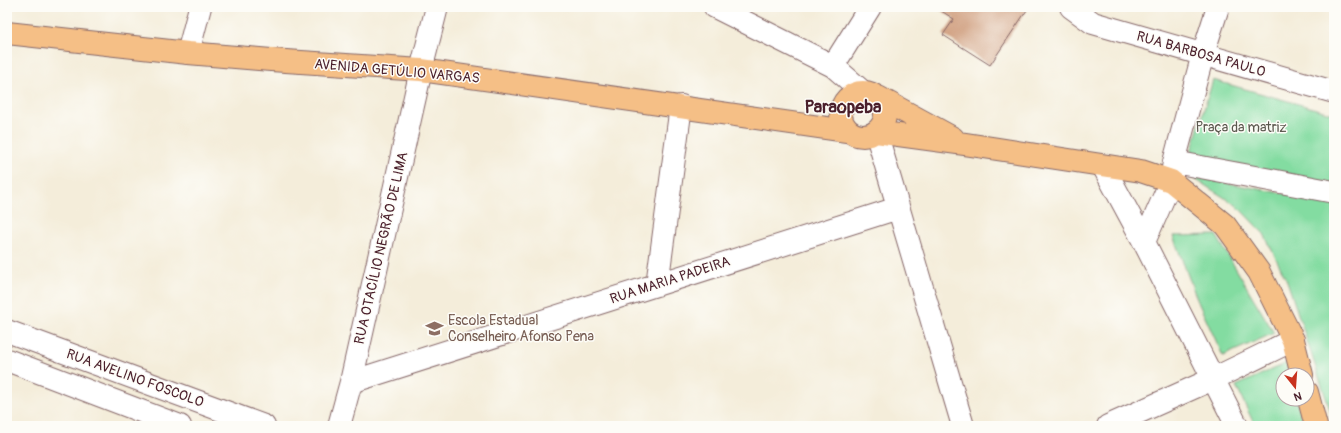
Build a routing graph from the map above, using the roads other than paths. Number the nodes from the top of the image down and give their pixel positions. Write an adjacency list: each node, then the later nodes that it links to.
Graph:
1 (200, 7): 8 (street)
2 (437, 7): 11 (street, RUA OTACÍLIO NEGRÃO DE LIMA)
3 (715, 7): 10 (street)
4 (870, 7): 10 (street)
5 (1071, 7): 9 (street, RUA BARBOSA PAULO)
6 (1218, 7): 9 (street)
7 (12, 35): 8 (main road, AVENIDA GETÚLIO VARGAS)
8 (188, 53): 11 (main road, AVENIDA GETÚLIO VARGAS)
9 (1203, 54): 12 (street, RUA BARBOSA PAULO); 19 (street)
10 (833, 66): 13 (street)
11 (421, 70): 14 (main road, AVENIDA GETÚLIO VARGAS); 29 (street, RUA OTACÍLIO NEGRÃO DE LIMA)
12 (1334, 92)
13 (871, 94): 15 (main road); 16 (main road); 17 (main road)
14 (681, 106): 15 (main road, AVENIDA GETÚLIO VARGAS); 23 (street)
15 (844, 122): 16 (main road)
16 (876, 132): 17 (main road); 21 (street)
17 (965, 144): 18 (main road)
18 (1103, 166): 19 (main road); 22 (street)
19 (1173, 172): 20 (street); 22 (street); 25 (main road)
20 (1334, 192)
21 (898, 208): 23 (street, RUA MARIA PADEIRA); 34 (street)
22 (1144, 242): 28 (street)
23 (657, 285): 29 (street, RUA MARIA PADEIRA)
24 (7, 331): 32 (street, RUA AVELINO FOSCOLO)
25 (1293, 340): 27 (main road); 28 (street)
26 (7, 360): 31 (street, RUA AVELINO FOSCOLO)
27 (1300, 367)
28 (1213, 379): 35 (street); 36 (street)
29 (351, 382): 33 (street, RUA OTACÍLIO NEGRÃO DE LIMA)
30 (1311, 407): 37 (main road)
31 (180, 426)
32 (264, 426)
33 (339, 426)
34 (962, 426)
35 (1108, 426)
36 (1237, 426)
37 (1316, 426)

